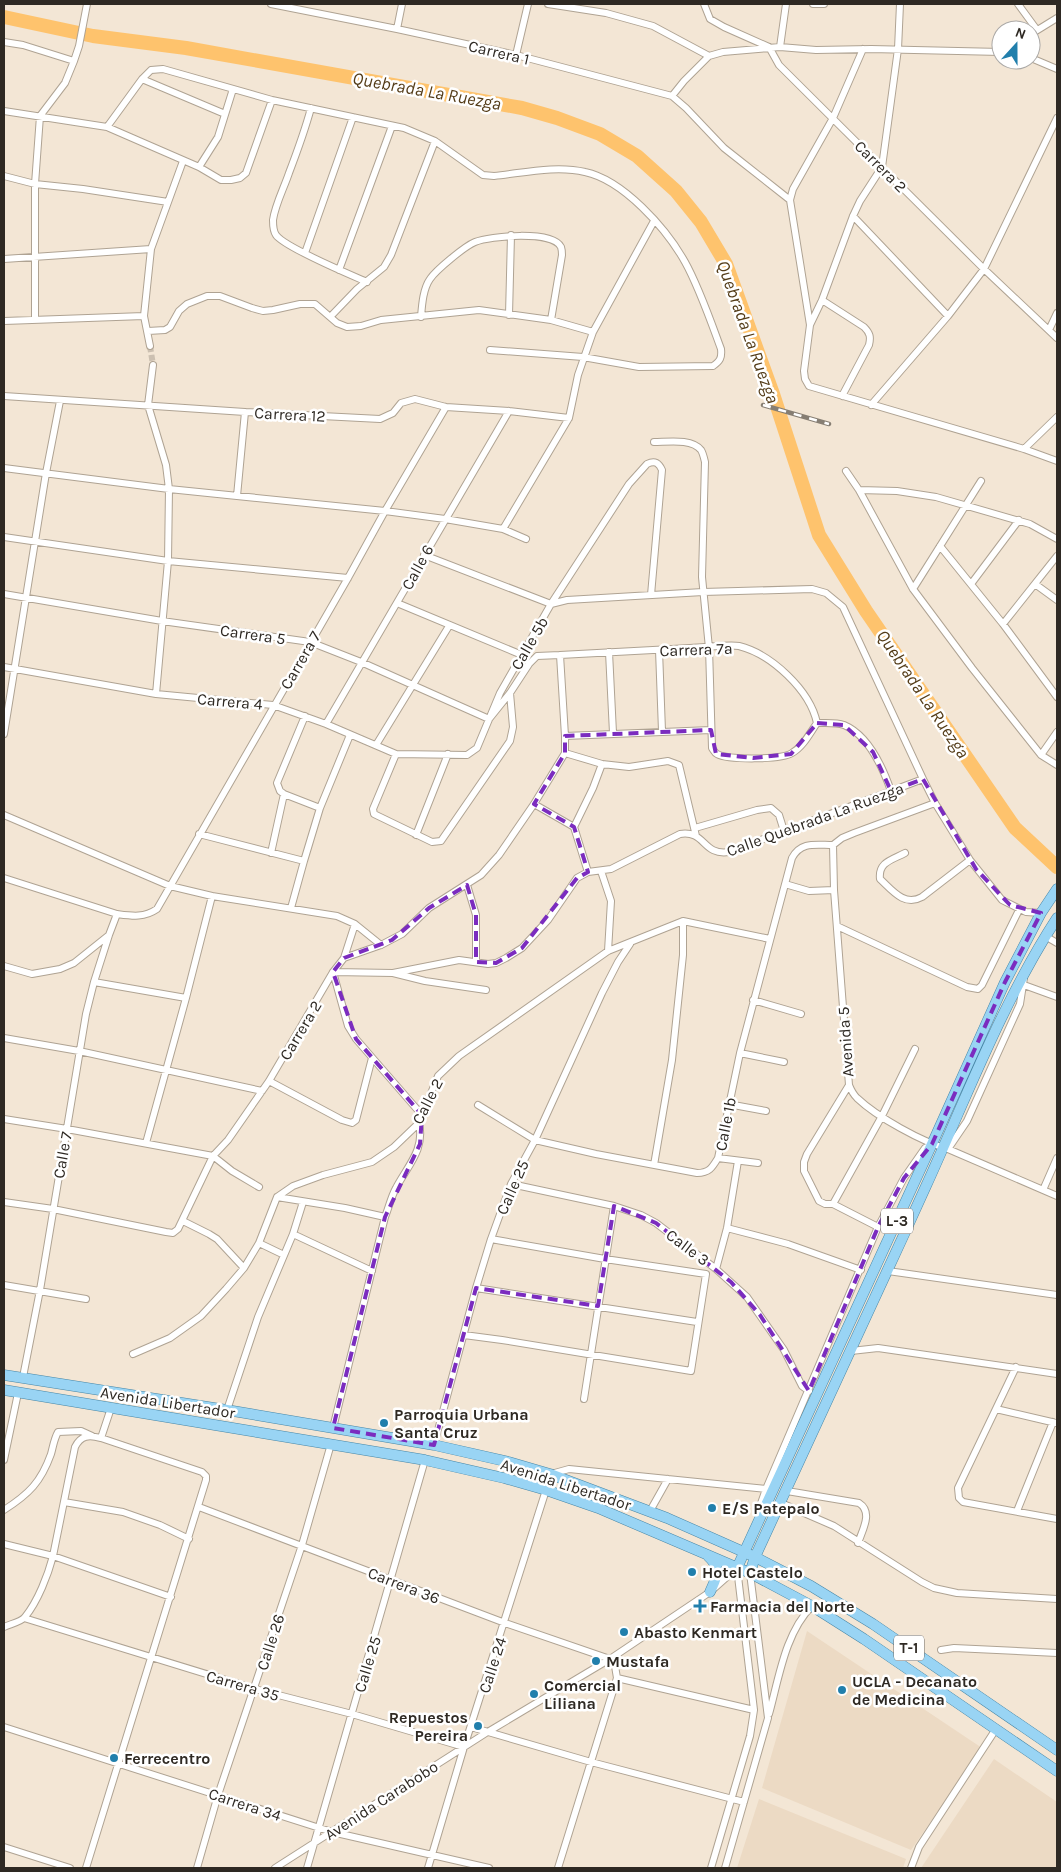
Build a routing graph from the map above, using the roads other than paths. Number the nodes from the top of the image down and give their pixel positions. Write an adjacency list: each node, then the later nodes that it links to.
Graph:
1 (271, 4): 15 (street, Carrera 1)
2 (402, 4): 15 (street)
3 (528, 4): 22 (street)
4 (548, 4): 23 (street)
5 (704, 4): 17 (street)
6 (786, 4): 18 (street)
7 (813, 4): 8 (street)
8 (824, 4)
9 (900, 4): 20 (street)
10 (1018, 4): 13 (street)
11 (87, 5): 24 (street)
12 (1057, 18): 14 (street)
13 (1027, 20)
14 (1041, 28)
15 (397, 29): 22 (street, Carrera 1)
16 (4, 42): 24 (street)
17 (769, 47): 18 (street); 23 (street); 36 (street, Carrera 2)
18 (780, 47): 19 (street)
19 (863, 49): 20 (street); 36 (street)
20 (898, 49): 21 (street); 43 (street)
21 (991, 52)
22 (516, 55): 29 (street, Carrera 1)
23 (709, 56): 29 (street)
24 (74, 61): 34 (street)
25 (1041, 63): 26 (street)
26 (1057, 70)
27 (142, 79): 28 (street); 33 (street); 39 (street)
28 (233, 89): 30 (street); 33 (street)
29 (672, 96): 46 (street)
30 (272, 100): 31 (street); 42 (street)
31 (312, 108): 35 (street); 52 (street)
32 (4, 111): 34 (street)
33 (225, 114): 42 (street)
34 (40, 116): 39 (street); 45 (street)
35 (353, 117): 38 (street); 52 (street)
36 (833, 118): 43 (street, Carrera 2); 46 (street)
37 (1057, 118): 56 (street)
38 (392, 126): 40 (street); 55 (street)
39 (107, 127): 41 (street)
40 (434, 141): 49 (street); 57 (street)
41 (183, 161): 42 (street); 47 (street)
42 (198, 167)
43 (882, 167): 48 (street); 56 (street, Carrera 2)
44 (4, 176): 45 (street)
45 (35, 184): 47 (street); 53 (street)
46 (790, 200): 68 (street)
47 (168, 202): 51 (street)
48 (853, 216): 58 (street); 64 (street)
49 (654, 221): 71 (street); 75 (street)
50 (511, 235): 60 (street); 63 (street); 66 (street)
51 (151, 249): 53 (street); 61 (street)
52 (305, 253): 55 (street)
53 (34, 257): 54 (street); 65 (street)
54 (4, 259)
55 (340, 270): 57 (street)
56 (984, 270): 64 (street); 69 (street, Carrera 2)
57 (367, 282): 62 (street)
58 (822, 300): 68 (street); 78 (street)
59 (1057, 313): 69 (street)
60 (510, 314): 63 (street); 66 (street)
61 (144, 316): 65 (street); 70 (street)
62 (331, 316): 63 (street); 70 (street)
63 (421, 316)
64 (948, 316): 81 (street)
65 (35, 319): 67 (street)
66 (551, 320): 71 (street)
67 (4, 321)
68 (810, 325): 78 (street)
69 (1049, 330): 72 (street, Carrera 2)
70 (148, 331): 73 (street)
71 (593, 332): 75 (street)
72 (1057, 338)
73 (150, 346)
74 (490, 350): 75 (street)
75 (584, 357): 86 (street)
76 (153, 365): 80 (street)
77 (4, 396): 79 (street, Carrera 12)
78 (842, 396): 81 (street)
79 (60, 401): 80 (street, Carrera 12); 92 (street)
80 (148, 405): 84 (street, Carrera 12); 94 (street)
81 (871, 405): 88 (street)
82 (446, 407): 83 (street, Carrera 12); 84 (street, Carrera 12); 98 (street, Carrera 7)
83 (509, 411): 86 (street, Carrera 12); 99 (street, Calle 6)
84 (245, 412): 96 (street)
85 (1057, 416): 88 (street)
86 (569, 418): 101 (street)
87 (654, 442): 114 (street)
88 (1024, 449): 89 (street)
89 (1057, 461)
90 (4, 468): 92 (street)
91 (846, 471): 95 (street)
92 (46, 473): 94 (street); 105 (street)
93 (981, 481): 97 (street)
94 (169, 489): 96 (street); 109 (street)
95 (859, 490): 97 (street); 113 (street)
96 (236, 496): 98 (street)
97 (966, 505): 100 (street); 106 (street)
98 (384, 511): 99 (street); 110 (street, Carrera 7)
99 (444, 519): 101 (street); 107 (street, Calle 6)
100 (1019, 520): 104 (street); 111 (street)
101 (503, 529): 103 (street)
102 (4, 537): 105 (street)
103 (526, 539)
104 (1057, 539)
105 (36, 541): 109 (street); 117 (street)
106 (940, 546): 111 (street); 113 (street)
107 (424, 555): 119 (street, Calle 6); 120 (street)
108 (1057, 556): 112 (street)
109 (168, 561): 110 (street); 121 (street)
110 (348, 578): 124 (street, Carrera 7)
111 (971, 584): 122 (street)
112 (1035, 584): 118 (street); 122 (street)
113 (913, 589): 153 (street)
114 (703, 592): 116 (street); 125 (street); 156 (street, Calle Quebrada La Ruezga)
115 (4, 594): 117 (street, Carrera 5)
116 (651, 594): 120 (street); 120 (street, Calle 5b)
117 (27, 597): 121 (street, Carrera 5); 132 (street)
118 (1057, 600)
119 (397, 603): 123 (street); 130 (street, Calle 6)
120 (552, 604): 128 (street, Calle 5b)
121 (162, 621): 124 (street, Carrera 5); 135 (street)
122 (1003, 624): 136 (street)
123 (449, 626): 128 (street); 133 (street)
124 (310, 642): 130 (street, Carrera 5); 137 (street, Carrera 7)
125 (708, 648): 126 (street, Carrera 7a); 140 (street, Carrera 7a); 142 (street)
126 (659, 650): 127 (street, Carrera 7a); 143 (street)
127 (609, 652): 129 (street, Carrera 7a); 145 (street)
128 (522, 655): 139 (street, Calle 5b)
129 (560, 655): 134 (street, Carrera 7a); 148 (street)
130 (361, 662): 133 (street, Carrera 5); 141 (street, Calle 6)
131 (4, 667): 132 (street, Carrera 4)
132 (14, 669): 135 (street, Carrera 4); 146 (street)
133 (412, 686): 139 (street, Carrera 5); 149 (street)
134 (510, 693): 139 (street, Carrera 7a); 167 (street)
135 (156, 694): 137 (street, Carrera 4)
136 (1057, 697)
137 (273, 705): 138 (street, Carrera 4); 166 (street, Carrera 7)
138 (305, 716): 141 (street, Carrera 4); 158 (street)
139 (489, 719): 152 (street, Calle 5b)
140 (817, 723): 142 (street); 157 (street)
141 (326, 724): 147 (street, Carrera 4)
142 (711, 730): 143 (street)
143 (662, 731): 145 (street)
144 (1057, 732): 153 (street)
145 (613, 733): 148 (street)
146 (4, 734)
147 (350, 735): 149 (street, Carrera 4); 161 (street)
148 (565, 736): 150 (street)
149 (376, 745): 151 (street, Carrera 4)
150 (565, 753): 154 (street); 160 (street)
151 (396, 754): 152 (street, Carrera 4); 167 (street)
152 (448, 754): 167 (street)
153 (1040, 755): 155 (street)
154 (602, 764): 163 (street); 165 (street)
155 (1057, 765)
156 (923, 779): 157 (street, Calle Quebrada La Ruezga); 159 (street)
157 (891, 791): 164 (street, Calle Quebrada La Ruezga)
158 (284, 794): 161 (street); 169 (street)
159 (935, 803): 168 (street); 171 (street)
160 (534, 804): 163 (street); 177 (street)
161 (320, 808): 172 (street)
162 (4, 816): 178 (street)
163 (574, 827): 174 (street)
164 (784, 831): 165 (street, Calle Quebrada La Ruezga); 165 (street)
165 (696, 832): 173 (street)
166 (199, 834): 169 (street); 178 (street, Carrera 7)
167 (416, 835)
168 (833, 845): 176 (street, Calle 1b); 179 (street, Avenida 5)
169 (271, 853): 172 (street)
170 (905, 854): 171 (street)
171 (970, 860): 183 (street)
172 (304, 861): 182 (street)
173 (601, 871): 174 (street); 196 (street)
174 (588, 872): 198 (street)
175 (4, 878): 185 (street)
176 (785, 884): 179 (street); 192 (street, Calle 1b)
177 (467, 885): 195 (street); 198 (street)
178 (170, 886): 181 (street); 185 (street, Carrera 7)
179 (834, 890): 189 (street, Avenida 5)
180 (1056, 891): 184 (main road, L-3)
181 (212, 896): 182 (street); 207 (street)
182 (291, 908): 188 (street)
183 (1019, 910): 184 (street); 189 (street)
184 (1041, 913): 230 (main road, L-3)
185 (117, 914): 190 (street)
186 (1057, 918): 191 (main road, L-3)
187 (683, 921): 192 (street); 194 (street, Calle 2); 237 (street)
188 (355, 924): 195 (street); 197 (street)
189 (837, 926): 218 (street, Avenida 5)
190 (109, 935): 199 (street); 203 (street, Calle 7)
191 (1045, 936): 193 (street); 200 (main road, L-3)
192 (770, 939): 208 (street, Calle 1b)
193 (1057, 943)
194 (630, 944): 196 (street, Calle 2); 228 (street, Calle 25)
195 (381, 945): 197 (street)
196 (608, 951): 223 (street, Calle 2)
197 (344, 958): 201 (street, Carrera 2)
198 (476, 962): 202 (street)
199 (4, 966)
200 (1025, 971): 204 (street); 231 (main road, L-3)
201 (333, 972): 202 (street); 214 (street); 217 (street, Carrera 2)
202 (393, 973): 205 (street)
203 (94, 982): 207 (street); 212 (street, Calle 7)
204 (1024, 984): 206 (street); 231 (street)
205 (486, 990)
206 (1057, 996)
207 (186, 998): 216 (street)
208 (753, 1000): 209 (street); 213 (street, Calle 1b)
209 (801, 1014)
210 (4, 1038): 212 (street)
211 (916, 1049): 224 (street)
212 (79, 1051): 216 (street); 227 (street, Calle 7)
213 (740, 1052): 215 (street); 221 (street, Calle 1b)
214 (372, 1058): 217 (street); 223 (street)
215 (784, 1062)
216 (165, 1071): 219 (street); 229 (street)
217 (269, 1081): 219 (street, Carrera 2)
218 (849, 1086): 224 (street, Avenida 5); 245 (street)
219 (262, 1091): 232 (street, Carrera 2)
220 (478, 1104): 228 (street, Calle 1b)
221 (728, 1104): 222 (street); 233 (street, Calle 1b)
222 (766, 1111)
223 (422, 1115): 226 (street, Calle 2)
224 (882, 1116): 230 (street, Avenida 5); 245 (street)
225 (4, 1119): 227 (street)
226 (418, 1123): 242 (street, Calle 2); 248 (street)
227 (67, 1129): 229 (street); 247 (street, Calle 7)
228 (535, 1140): 237 (street, Calle 1b); 238 (street, Calle 25)
229 (146, 1143): 232 (street)
230 (932, 1144): 231 (street, Avenida 5); 250 (street); 304 (main road, L-3)
231 (946, 1149): 240 (street, Avenida 5); 261 (main road, L-3)
232 (213, 1156): 239 (street); 249 (street, Carrera 2)
233 (718, 1158): 235 (street); 237 (street, Calle 1b)
234 (1057, 1158): 240 (street)
235 (738, 1161): 236 (street); 251 (street)
236 (758, 1163)
237 (654, 1165)
238 (511, 1184): 246 (street, Calle 3); 253 (street, Calle 25)
239 (260, 1187)
240 (1043, 1190): 241 (street, Avenida 5)
241 (1057, 1196)
242 (277, 1197): 244 (street); 254 (street)
243 (4, 1202): 247 (street)
244 (303, 1202): 248 (street); 252 (street)
245 (832, 1204): 250 (street)
246 (614, 1206): 256 (street); 258 (street, Calle 3)
247 (53, 1209): 249 (street); 264 (street, Calle 7)
248 (386, 1217): 259 (street)
249 (183, 1221): 257 (street)
250 (878, 1227): 260 (street)
251 (727, 1228): 258 (street); 260 (street)
252 (293, 1234): 255 (street); 259 (street)
253 (491, 1239): 256 (street); 263 (street, Calle 25)
254 (259, 1243): 255 (street); 257 (street)
255 (284, 1255): 283 (street)
256 (605, 1259): 267 (street); 268 (street)
257 (244, 1268): 271 (street)
258 (716, 1269): 278 (street, Calle 3)
259 (372, 1270): 285 (street)
260 (861, 1270): 278 (street)
261 (888, 1271): 265 (street); 270 (main road, L-3)
262 (4, 1285): 264 (street)
263 (476, 1288): 267 (street); 269 (street, Calle 25)
264 (40, 1290): 266 (street); 276 (street, Calle 7)
265 (1057, 1295)
266 (86, 1299)
267 (598, 1306): 268 (street); 272 (street)
268 (697, 1322): 272 (street)
269 (464, 1336): 272 (street); 289 (street, Calle 25)
270 (851, 1352): 273 (street); 296 (main road, L-3)
271 (133, 1354)
272 (592, 1354): 280 (street)
273 (1016, 1367): 274 (street); 282 (street)
274 (1057, 1374)
275 (4, 1375): 276 (main road, Avenida Libertador / T-1)
276 (23, 1378): 283 (main road, Avenida Libertador / T-1)
277 (4, 1390): 279 (main road, Avenida Libertador / T-1)
278 (809, 1392): 294 (street)
279 (18, 1393): 281 (main road, Avenida Libertador / T-1); 290 (street)
280 (584, 1399)
281 (111, 1408): 287 (street); 288 (main road, Avenida Libertador / T-1)
282 (996, 1409): 284 (street); 301 (street)
283 (227, 1410): 285 (main road, Avenida Libertador / T-1)
284 (1055, 1423): 301 (street)
285 (333, 1428): 289 (main road, Avenida Libertador / T-1)
286 (92, 1436): 287 (street); 297 (street); 300 (street)
287 (101, 1438): 299 (street)
288 (331, 1444): 291 (main road, Avenida Libertador / T-1); 308 (street, Calle 26)
289 (434, 1445): 292 (main road, Avenida Libertador / T-1)
290 (4, 1460)
291 (425, 1460): 295 (main road, Avenida Libertador / T-1); 315 (street, Calle 25)
292 (550, 1474): 293 (street); 302 (main road, Avenida Libertador / T-1)
293 (668, 1479): 294 (street); 302 (street)
294 (766, 1489): 304 (street)
295 (546, 1490): 309 (main road, Avenida Libertador / T-1); 321 (street, Calle 24)
296 (786, 1491): 298 (main road, L-3); 306 (street)
297 (64, 1502): 305 (street); 311 (street)
298 (781, 1503): 306 (street); 312 (main road, L-3)
299 (199, 1507): 305 (street); 308 (street, Carrera 36)
300 (4, 1510)
301 (1017, 1511): 303 (street)
302 (650, 1512): 310 (main road, Avenida Libertador / T-1)
303 (1057, 1519)
304 (750, 1538): 310 (main road, L-3)
305 (189, 1539): 317 (street)
306 (858, 1542): 318 (street)
307 (4, 1544): 311 (street)
308 (302, 1545): 315 (street, Carrera 36); 328 (street, Calle 26)
309 (703, 1552): 313 (main road, Avenida Libertador / T-1); 316 (main road)
310 (744, 1552): 312 (main road, Avenida Libertador / T-1); 313 (main road, L-3)
311 (53, 1556): 317 (street); 320 (street)
312 (755, 1557): 314 (main road, L-3); 337 (main road, Avenida Libertador / T-1)
313 (737, 1568): 314 (main road, Avenida Libertador / T-1); 316 (street, Avenida Carabobo); 329 (street)
314 (750, 1573): 319 (main road, Avenida Libertador / T-1); 331 (street)
315 (392, 1580): 321 (street, Carrera 36); 330 (street, Calle 25)
316 (710, 1592): 326 (street, Avenida Carabobo)
317 (171, 1597): 325 (street)
318 (1057, 1599)
319 (812, 1606): 331 (street); 334 (main road, Avenida Libertador / T-1)
320 (24, 1618): 322 (street); 325 (street, Carrera 35)
321 (505, 1623): 326 (street, Carrera 36); 333 (street, Calle 24)
322 (4, 1627)
323 (941, 1650): 324 (street)
324 (1057, 1653)
325 (152, 1658): 328 (street, Carrera 35); 338 (street)
326 (610, 1659): 327 (street); 335 (street, Avenida Carabobo)
327 (617, 1678): 329 (street); 339 (street)
328 (255, 1690): 330 (street, Carrera 35); 341 (street, Calle 26)
329 (754, 1710): 342 (street)
330 (352, 1714): 336 (street, Carrera 35); 344 (street, Calle 25)
331 (768, 1718): 343 (street)
332 (4, 1727): 338 (street, Carrera 34)
333 (472, 1727): 335 (street); 336 (street, Calle 24)
334 (996, 1729): 340 (main road, Avenida Libertador / T-1); 359 (street)
335 (486, 1733): 336 (street, Avenida Carabobo); 339 (street)
336 (464, 1747): 345 (street, Avenida Carabobo); 348 (street, Calle 24)
337 (1057, 1750)
338 (117, 1762): 341 (street, Carrera 34); 350 (street)
339 (591, 1762): 342 (street); 356 (street)
340 (1057, 1771)
341 (218, 1794): 344 (street, Carrera 34); 351 (street, Calle 26)
342 (732, 1799): 343 (street); 357 (street)
343 (744, 1802): 358 (street)
344 (319, 1828): 345 (street, Carrera 34); 346 (street, Calle 25)
345 (332, 1832): 346 (street, Avenida Carabobo); 348 (street, Carrera 34)
346 (315, 1843): 352 (street, Avenida Carabobo); 353 (street, Calle 25)
347 (4, 1847): 349 (street)
348 (432, 1856): 354 (street, Calle 24); 355 (street, Carrera 34)
349 (70, 1868)
350 (86, 1868)
351 (198, 1868)
352 (275, 1868)
353 (307, 1868)
354 (428, 1868)
355 (489, 1868)
356 (558, 1868)
357 (711, 1868)
358 (724, 1868)
359 (911, 1868)

